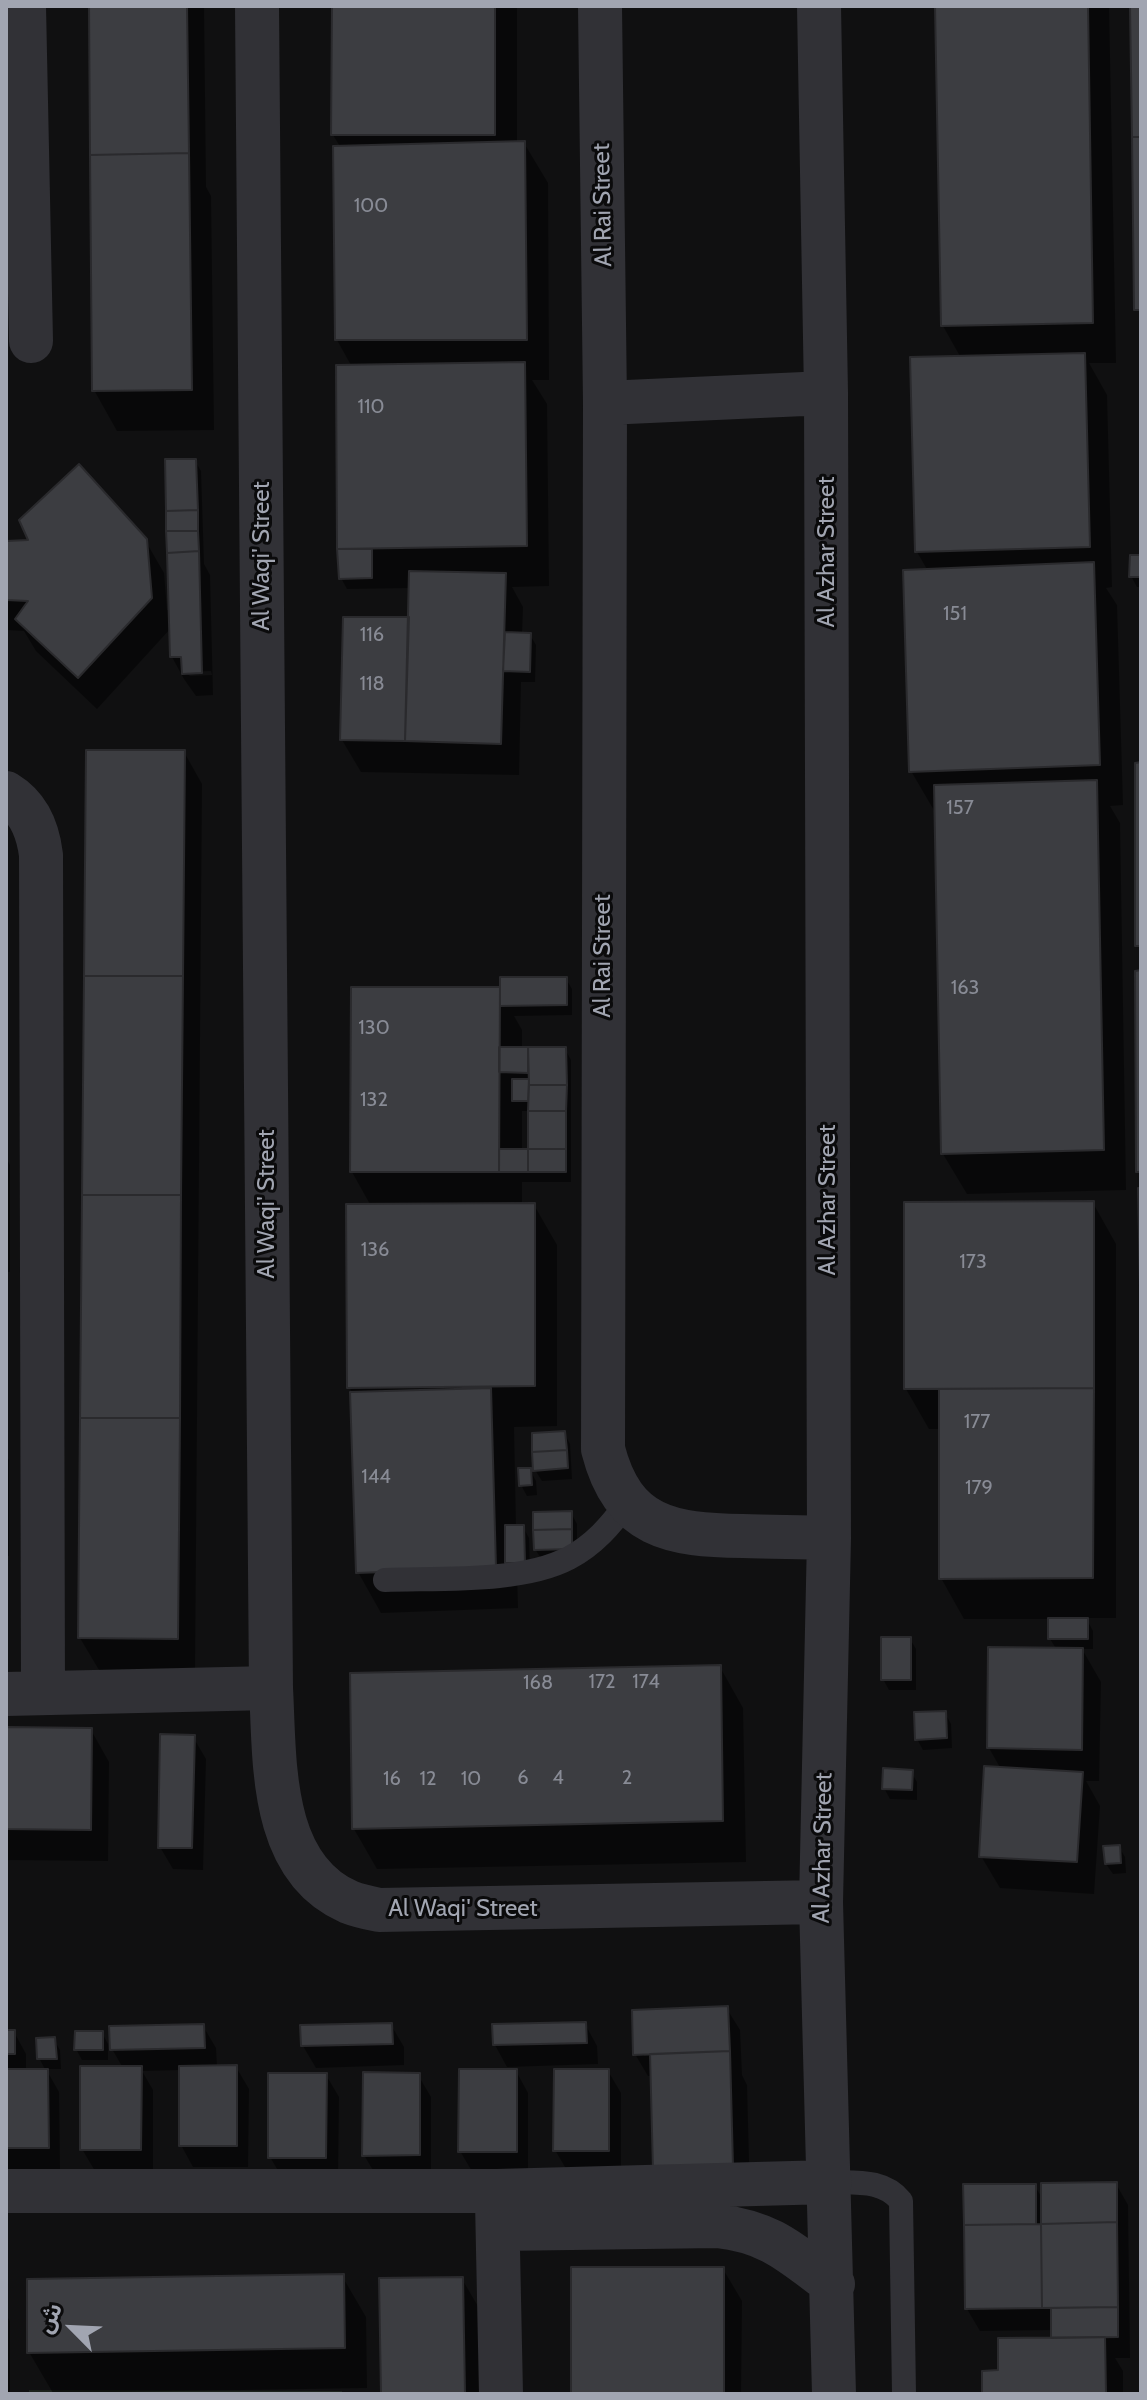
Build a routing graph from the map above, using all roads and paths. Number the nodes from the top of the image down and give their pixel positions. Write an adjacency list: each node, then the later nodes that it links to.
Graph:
1 (24, 6): 5 (street)
2 (257, 6): 15 (street, Al Waqi' Street)
3 (600, 6): 8 (street, Al Rai Street)
4 (819, 6): 7 (street, Al Azhar Street)
5 (17, 199): 6 (street)
6 (31, 341)
7 (826, 393): 8 (street); 13 (street, Al Azhar Street)
8 (605, 403): 12 (street, Al Rai Street)
9 (6, 793): 10 (street)
10 (24, 1099): 11 (street)
11 (24, 1403): 16 (street)
12 (627, 1503): 13 (street, Al Rai Street); 14 (lane)
13 (829, 1538): 17 (street, Al Azhar Street)
14 (385, 1580)
15 (271, 1688): 16 (street); 17 (street, Al Waqi' Street)
16 (24, 1694)
17 (821, 1902): 18 (street, Al Azhar Street)
18 (830, 2182): 20 (street); 21 (street, Al Azhar Street); 24 (lane)
19 (6, 2191): 20 (street)
20 (497, 2210): 21 (street); 22 (street)
21 (833, 2284): 23 (street, Al Azhar Street)
22 (501, 2394)
23 (834, 2394)
24 (904, 2394)

